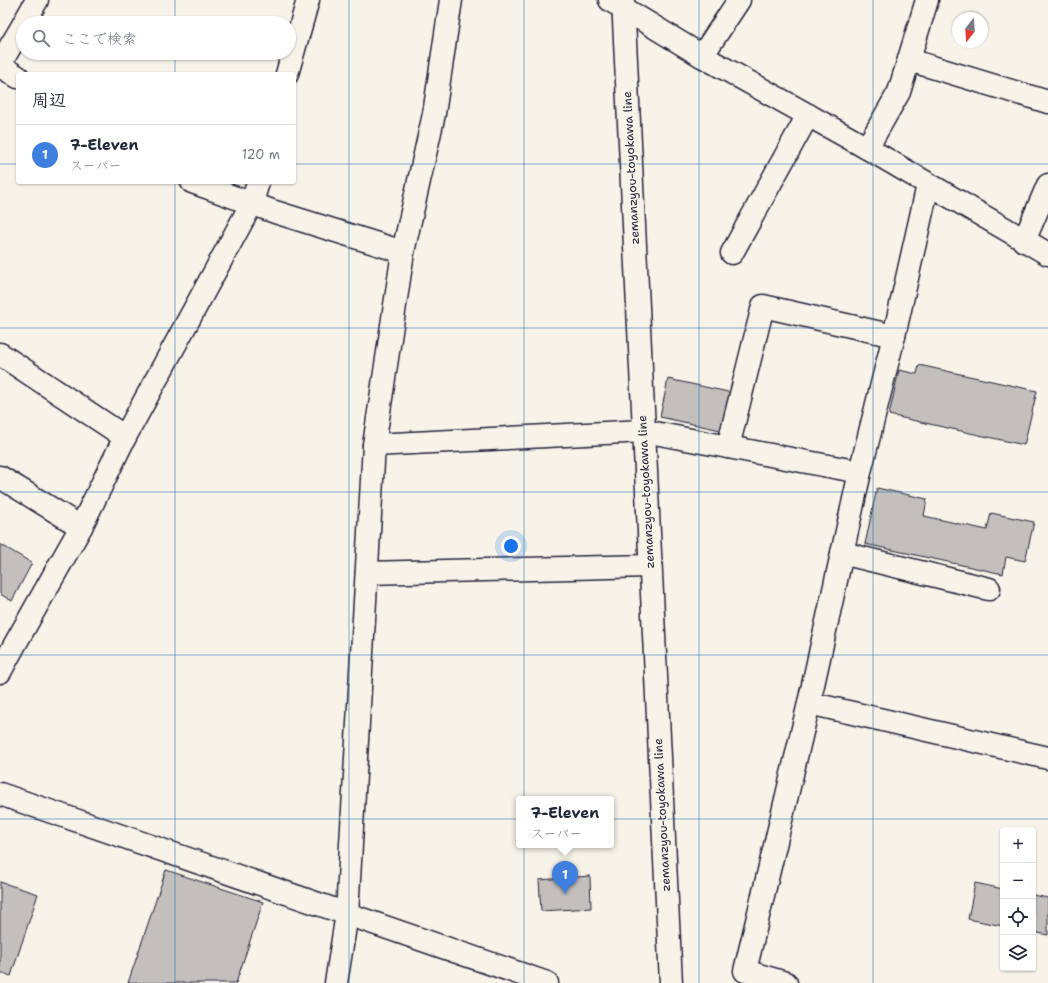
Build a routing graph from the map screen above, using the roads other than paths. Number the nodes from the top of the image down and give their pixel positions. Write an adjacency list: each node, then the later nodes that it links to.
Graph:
1 (37, 0): 7 (street)
2 (308, 0): 8 (street)
3 (451, 0): 24 (street)
4 (739, 0): 10 (street)
5 (927, 0): 12 (street)
6 (619, 3): 10 (street); 29 (street, zemanzyou-toyokawa line)
7 (28, 16)
8 (296, 40)
9 (16, 45): 14 (street)
10 (702, 56): 16 (street)
11 (290, 60): 13 (street)
12 (908, 60): 15 (street); 17 (street)
13 (287, 72)
14 (5, 73)
15 (1048, 102)
16 (808, 115): 17 (street); 25 (street)
17 (867, 148): 20 (street)
18 (198, 184): 22 (street)
19 (257, 184): 22 (street)
20 (928, 185): 23 (street); 27 (street)
21 (1048, 185): 23 (street)
22 (252, 203): 24 (street); 30 (street)
23 (1024, 241): 26 (street)
24 (404, 252): 31 (street)
25 (732, 253)
26 (1048, 254)
27 (894, 336): 32 (street); 33 (street)
28 (0, 354): 30 (street)
29 (644, 431): 31 (street); 32 (street); 37 (street, zemanzyou-toyokawa line)
30 (125, 436): 35 (street)
31 (374, 445): 38 (street)
32 (728, 447): 33 (street)
33 (860, 472): 36 (street)
34 (0, 477): 35 (street)
35 (81, 527): 40 (street)
36 (842, 553): 39 (street); 41 (street)
37 (650, 566): 38 (street); 47 (street, zemanzyou-toyokawa line)
38 (367, 573): 44 (street)
39 (988, 589)
40 (0, 672)
41 (809, 703): 42 (street); 48 (street)
42 (1048, 758)
43 (0, 794): 44 (street)
44 (347, 914): 45 (street); 46 (street)
45 (336, 983)
46 (547, 983)
47 (671, 983)
48 (786, 983)

